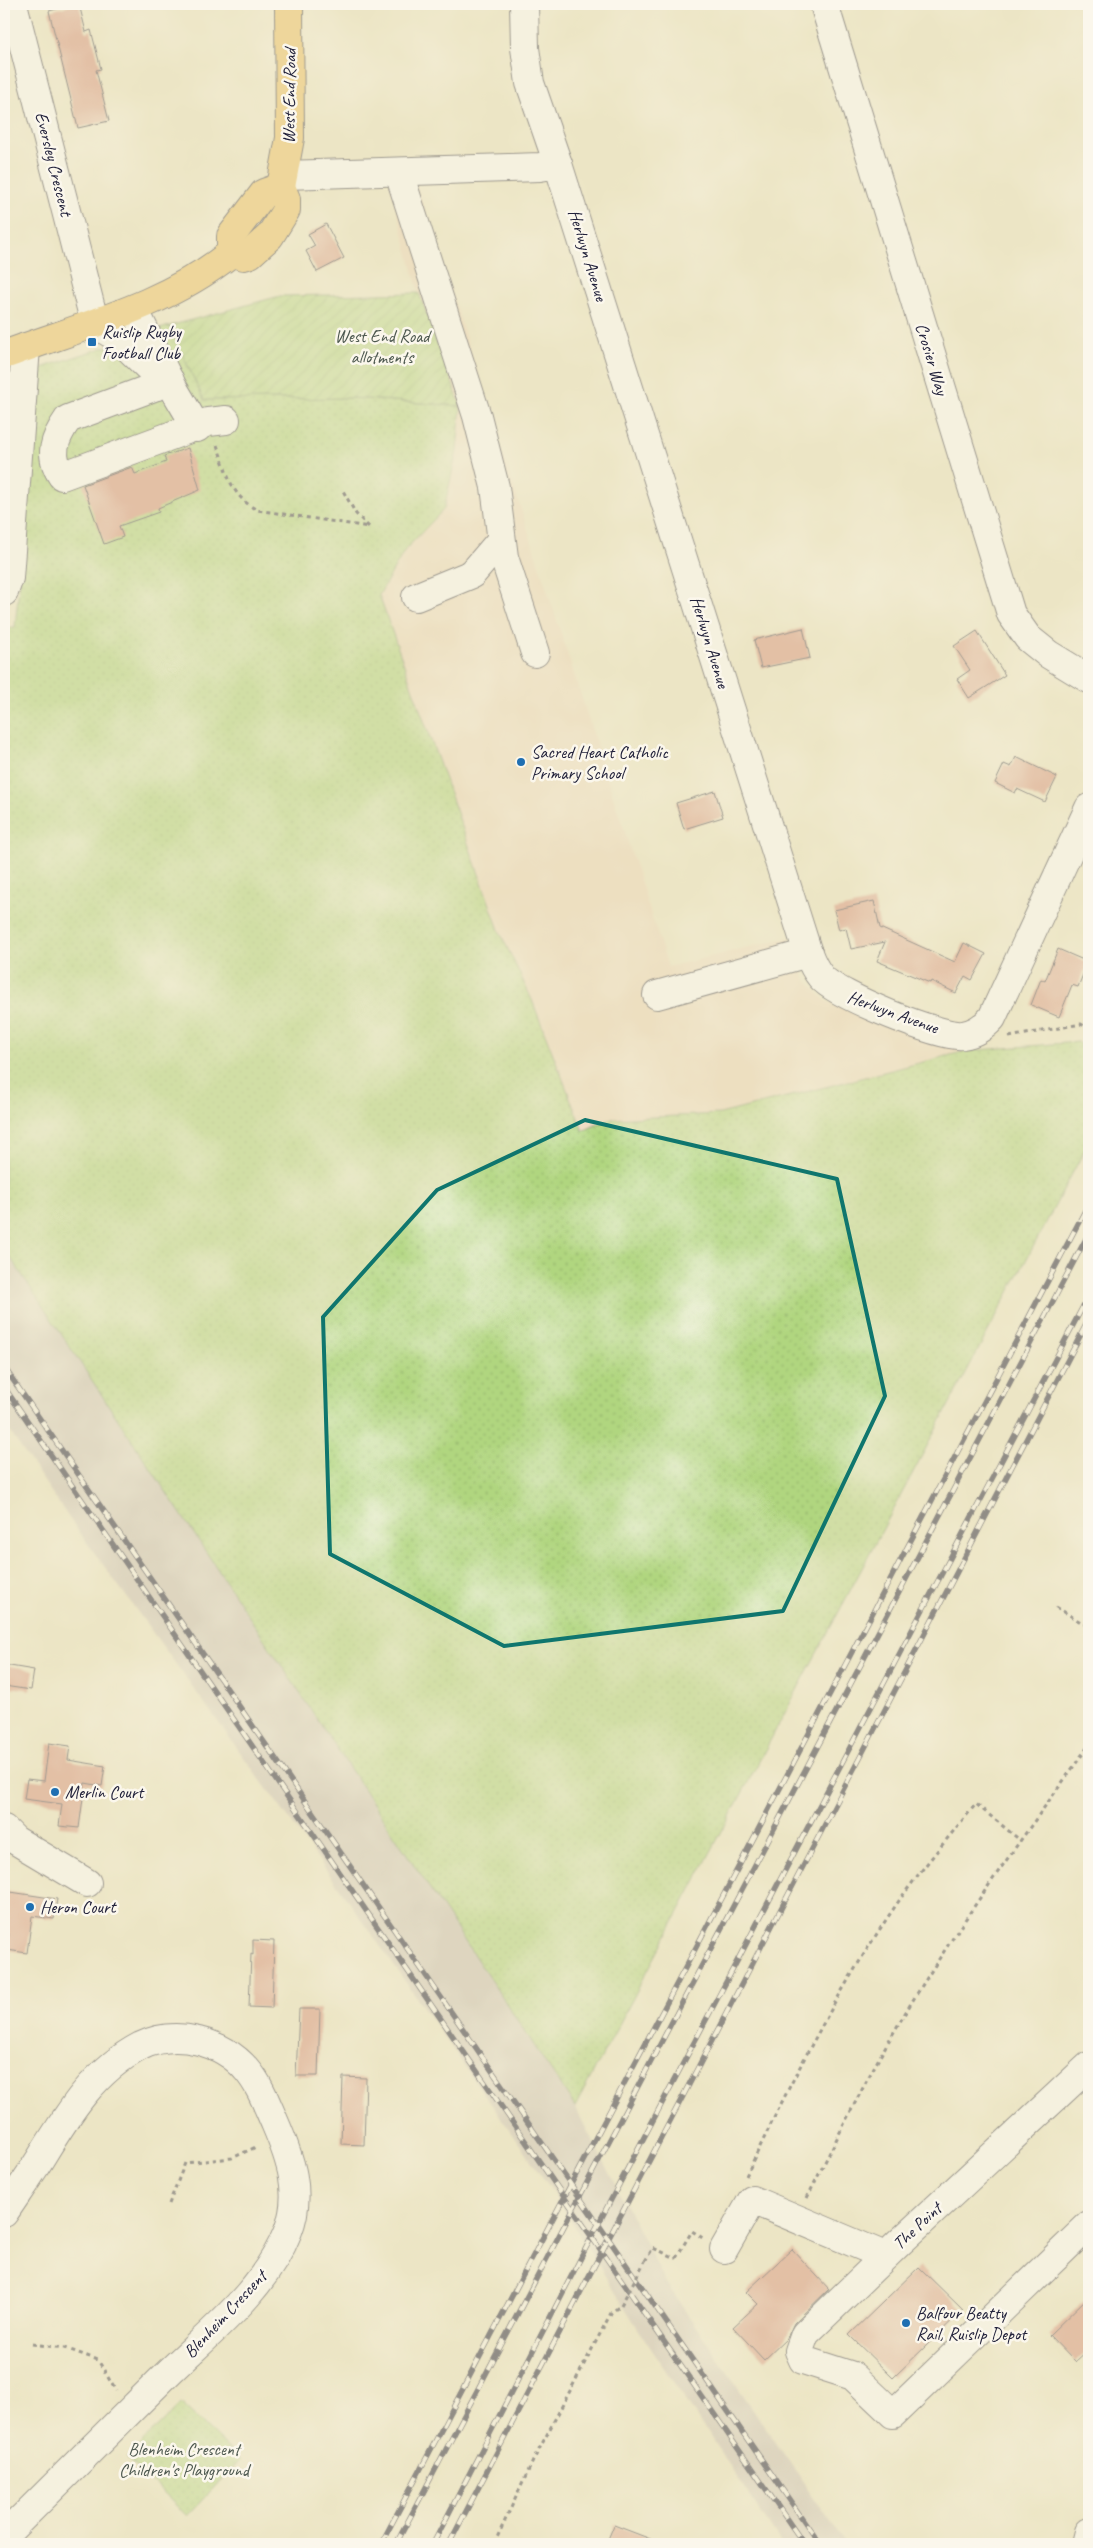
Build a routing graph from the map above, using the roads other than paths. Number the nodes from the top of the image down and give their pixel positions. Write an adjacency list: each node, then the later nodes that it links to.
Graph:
1 (13, 4): 9 (street, Eversley Crescent)
2 (289, 4): 7 (main road, West End Road)
3 (524, 4): 5 (street, Herlwyn Avenue)
4 (824, 4): 16 (street, Crosier Way)
5 (558, 164): 6 (street); 18 (street, Herlwyn Avenue)
6 (399, 172): 7 (street); 12 (street)
7 (283, 181): 8 (main road)
8 (134, 309): 9 (main road); 11 (street)
9 (95, 324): 10 (main road); 11 (street)
10 (15, 351): 13 (street)
11 (163, 383): 11 (street)
12 (500, 540): 14 (street); 15 (street)
13 (4, 592)
14 (416, 597)
15 (535, 652)
16 (1089, 679)
17 (1089, 808): 18 (street, Herlwyn Avenue)
18 (808, 954): 19 (street)
19 (657, 995)
20 (4, 1829): 21 (street)
21 (87, 1883)
22 (1089, 2066): 26 (street, The Point)
23 (4, 2213): 28 (street, Blenheim Crescent)
24 (1089, 2225): 26 (street, The Point)
25 (715, 2245): 26 (street)
26 (885, 2256)
27 (1089, 2532): 29 (street)
28 (4, 2536)
29 (1086, 2544)

